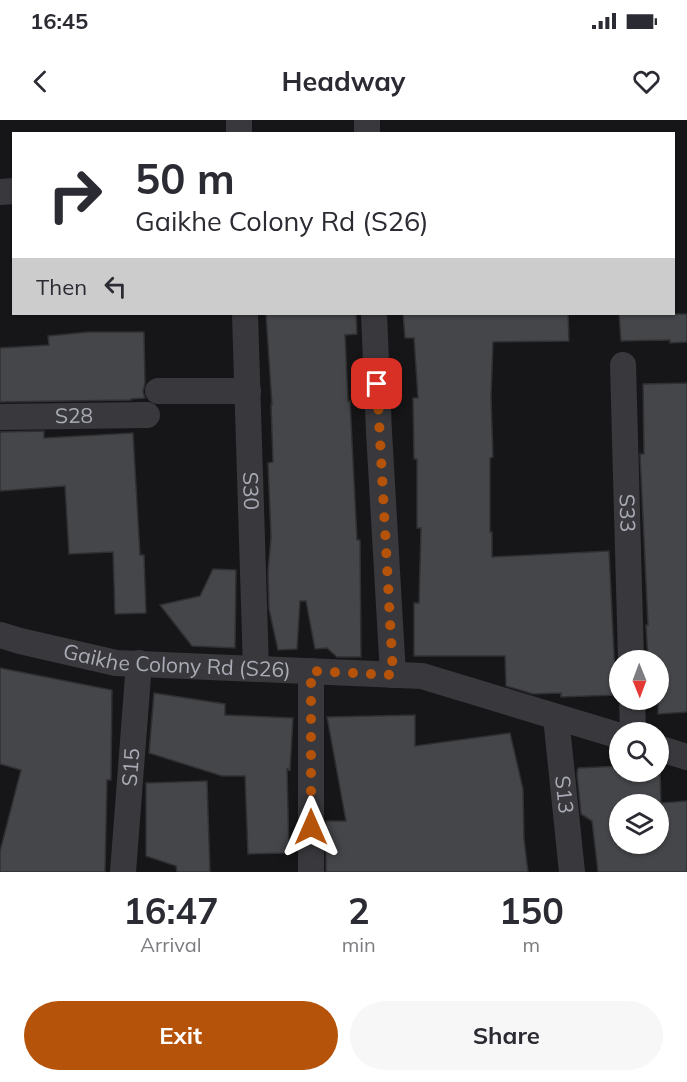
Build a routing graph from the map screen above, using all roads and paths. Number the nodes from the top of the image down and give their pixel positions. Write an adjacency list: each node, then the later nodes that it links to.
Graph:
1 (245, 315): 5 (street, S30)
2 (374, 315): 13 (street)
3 (623, 365): 9 (street, S33)
4 (158, 391): 5 (street)
5 (248, 391): 11 (street, S30)
6 (147, 415): 7 (street, S28)
7 (0, 417)
8 (0, 635): 10 (street, Gaikhe Colony Rd (S26))
9 (631, 650)
10 (139, 663): 11 (street, Gaikhe Colony Rd (S26)); 18 (street, S15)
11 (256, 669): 12 (street, Gaikhe Colony Rd (S26))
12 (311, 671): 13 (street, Gaikhe Colony Rd (S26)); 19 (street)
13 (393, 675): 14 (street, Gaikhe Colony Rd (S26))
14 (556, 717): 15 (street, Gaikhe Colony Rd (S26)); 20 (street, S13)
15 (609, 733)
16 (669, 751): 17 (street)
17 (687, 757)
18 (123, 872)
19 (311, 872)
20 (572, 872)

